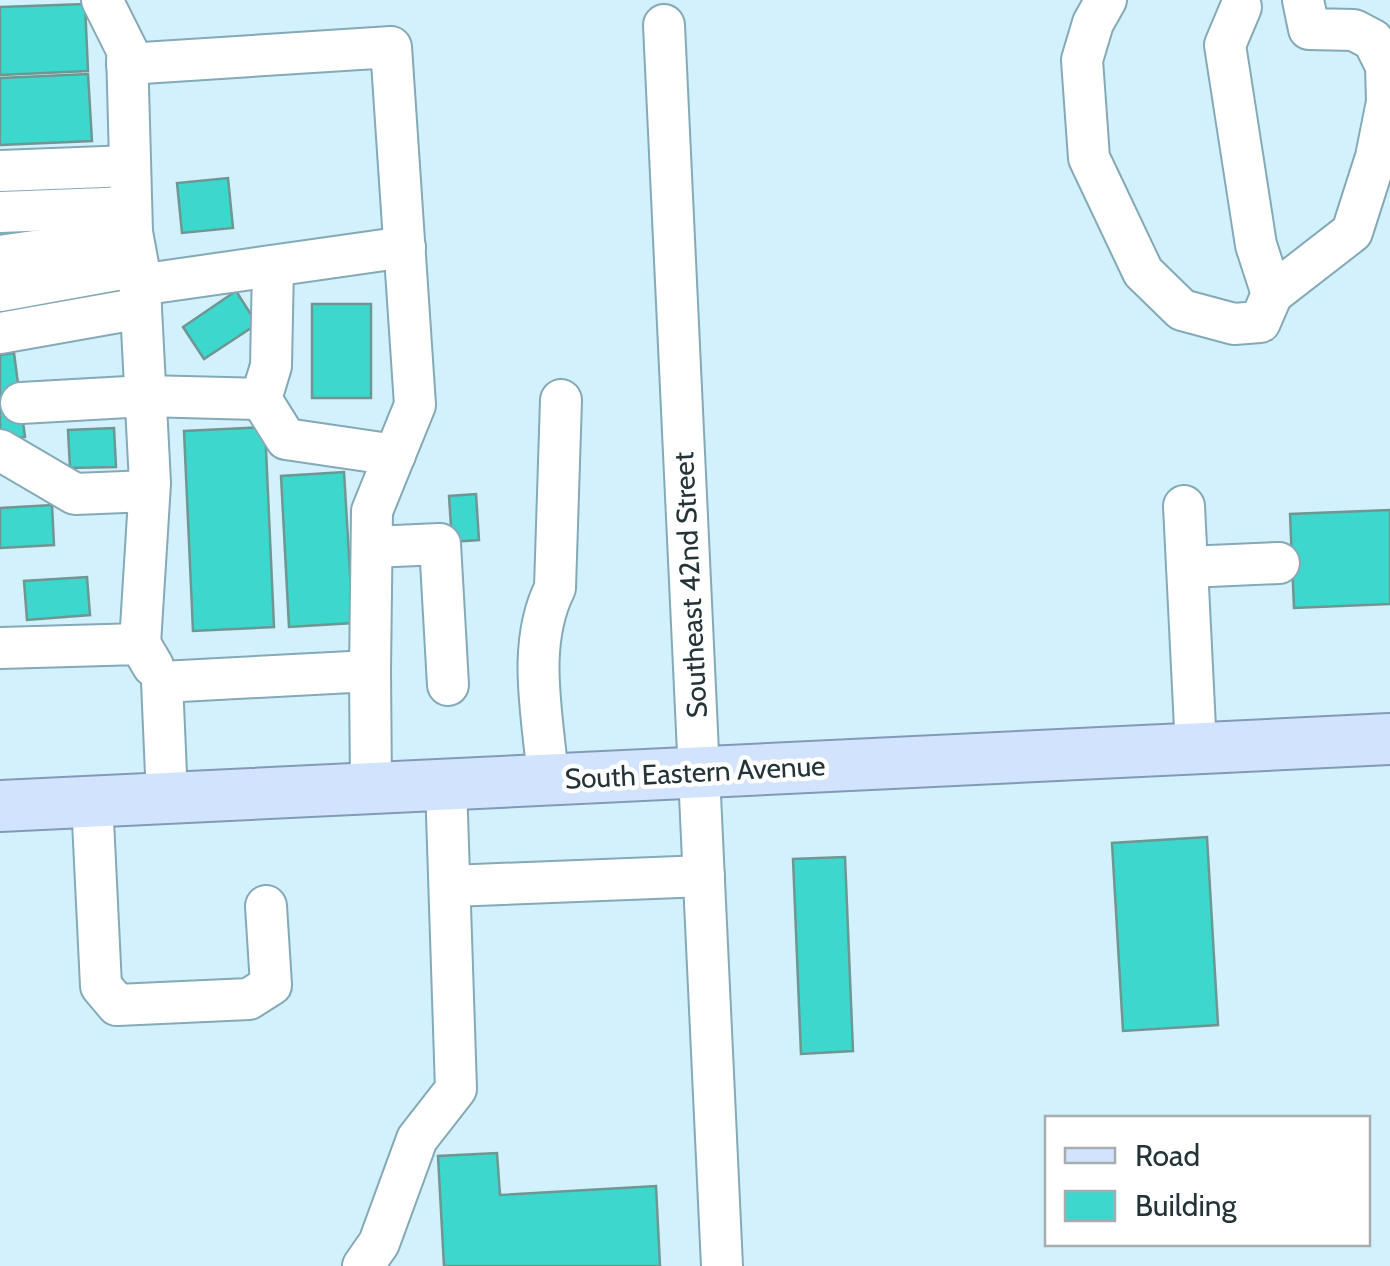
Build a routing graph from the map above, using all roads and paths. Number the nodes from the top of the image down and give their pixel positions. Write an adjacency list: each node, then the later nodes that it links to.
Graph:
1 (102, 0): 7 (street)
2 (1106, 0): 16 (street)
3 (1289, 0): 5 (street)
4 (1303, 0): 16 (street)
5 (1232, 4): 16 (street)
6 (664, 25): 36 (street, Southeast 42nd Street)
7 (127, 64): 8 (street); 11 (street)
8 (130, 166): 9 (street); 13 (street)
9 (0, 171)
10 (0, 212): 13 (street)
11 (405, 248): 14 (street); 23 (street)
12 (0, 256): 13 (street)
13 (136, 260): 14 (street); 15 (street); 17 (street); 18 (street)
14 (273, 266): 19 (street)
15 (0, 291)
16 (1272, 294)
17 (0, 333)
18 (145, 396): 19 (street); 21 (street); 24 (street)
19 (261, 399): 23 (street)
20 (561, 400): 37 (street)
21 (21, 403)
22 (0, 450): 24 (street)
23 (395, 454): 26 (street)
24 (149, 490): 29 (street)
25 (1184, 506): 28 (street)
26 (372, 547): 31 (street); 33 (street)
27 (1278, 562): 28 (street)
28 (1187, 567): 35 (street)
29 (140, 644): 30 (street); 32 (street)
30 (0, 648)
31 (370, 671): 32 (street); 39 (street)
32 (162, 682): 40 (street)
33 (448, 685)
34 (1390, 738): 35 (main road, South Eastern Avenue)
35 (1196, 748): 36 (main road, South Eastern Avenue)
36 (699, 772): 37 (main road, South Eastern Avenue); 43 (street, Southeast 42nd Street)
37 (548, 779): 38 (main road, South Eastern Avenue)
38 (446, 784): 39 (main road, South Eastern Avenue); 44 (street)
39 (371, 787): 40 (main road, South Eastern Avenue)
40 (167, 797): 41 (main road, South Eastern Avenue)
41 (92, 800): 42 (main road, South Eastern Avenue); 45 (street)
42 (0, 806)
43 (704, 876): 44 (street); 47 (street, Southeast 42nd Street)
44 (450, 886): 46 (street)
45 (266, 906)
46 (363, 1266)
47 (722, 1266)

